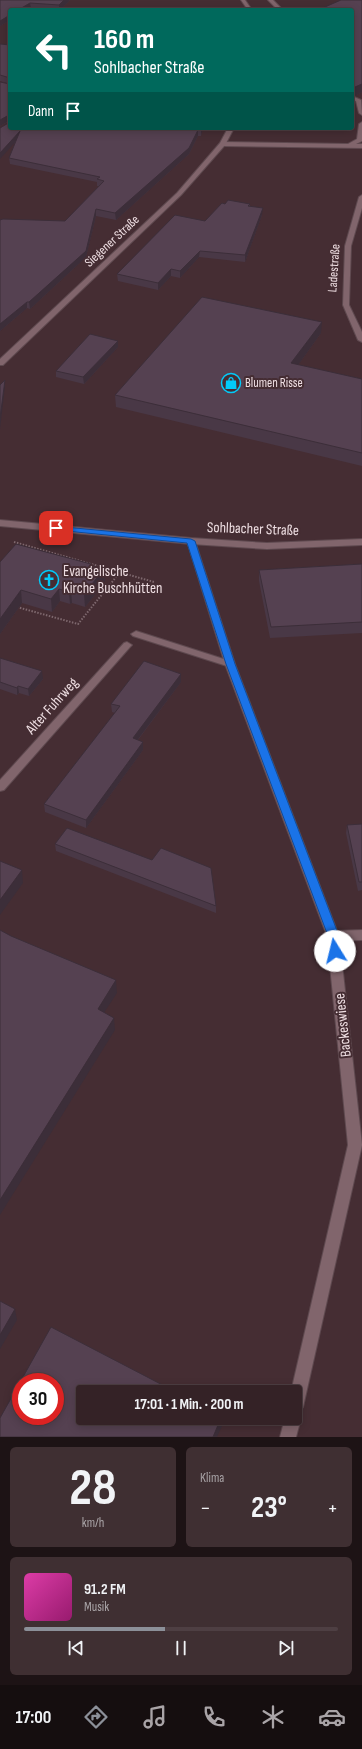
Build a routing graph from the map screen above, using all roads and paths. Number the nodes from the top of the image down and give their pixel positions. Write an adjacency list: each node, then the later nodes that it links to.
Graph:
1 (270, 0): 2 (street)
2 (279, 8)
3 (354, 99): 4 (street)
4 (362, 113)
5 (362, 124): 8 (street)
6 (230, 130): 7 (street, Siegener Straße)
7 (223, 144): 8 (street); 12 (street, Siegener Straße)
8 (348, 146): 9 (street)
9 (361, 148)
10 (362, 197): 11 (street, Ladestraße)
11 (362, 340)
12 (0, 364)
13 (0, 523): 15 (street, Sohlbacher Straße)
14 (8, 540): 17 (path)
15 (191, 541): 16 (street, Sohlbacher Straße); 22 (street, Backeswiese)
16 (362, 542)
17 (121, 571): 18 (path); 19 (path)
18 (154, 582)
19 (14, 606)
20 (136, 634): 22 (street)
21 (126, 645): 23 (street, Alter Fuhrweg)
22 (230, 664): 25 (street, Backeswiese)
23 (0, 787)
24 (362, 935): 25 (street)
25 (334, 936): 26 (street, Backeswiese)
26 (300, 1385)
27 (291, 1425): 28 (street)
28 (288, 1437)

